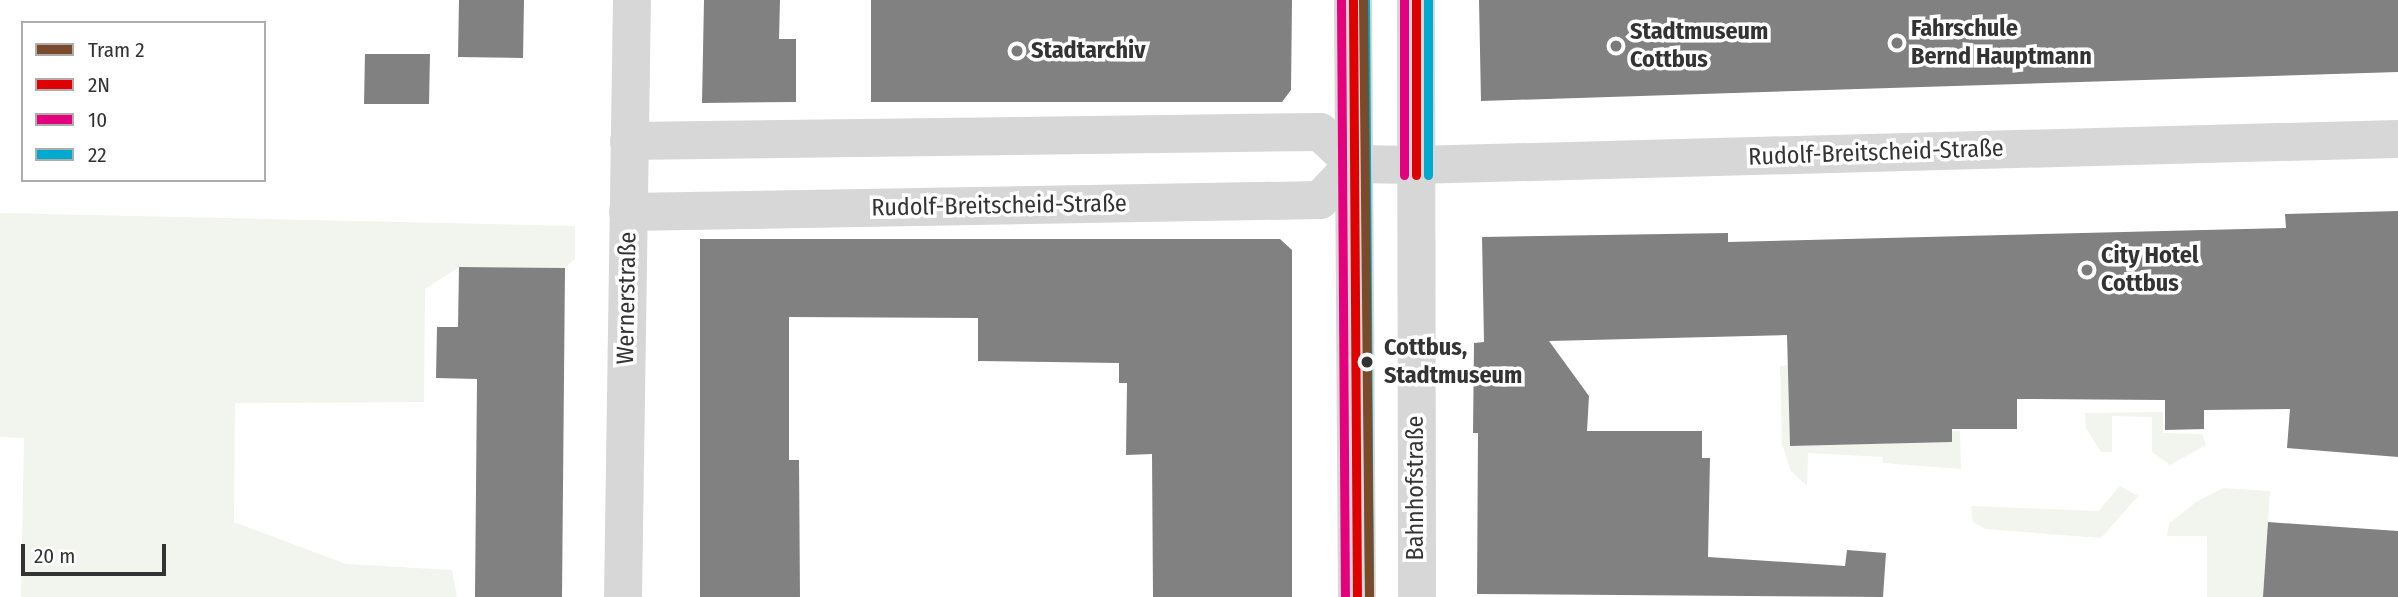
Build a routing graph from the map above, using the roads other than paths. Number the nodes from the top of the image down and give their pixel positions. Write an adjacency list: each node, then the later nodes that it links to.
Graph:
1 (632, 0): 5 (street, Wernerstraße)
2 (1353, 0): 6 (street)
3 (1416, 0): 7 (street, Bahnhofstraße)
4 (2398, 139): 7 (street, Rudolf-Breitscheid-Straße)
5 (629, 141): 6 (street); 8 (street, Wernerstraße)
6 (1354, 164): 7 (street, Rudolf-Breitscheid-Straße); 8 (street, Rudolf-Breitscheid-Straße); 10 (street)
7 (1416, 165): 11 (street, Bahnhofstraße)
8 (628, 212): 9 (street, Wernerstraße)
9 (623, 597)
10 (1357, 597)
11 (1417, 597)

